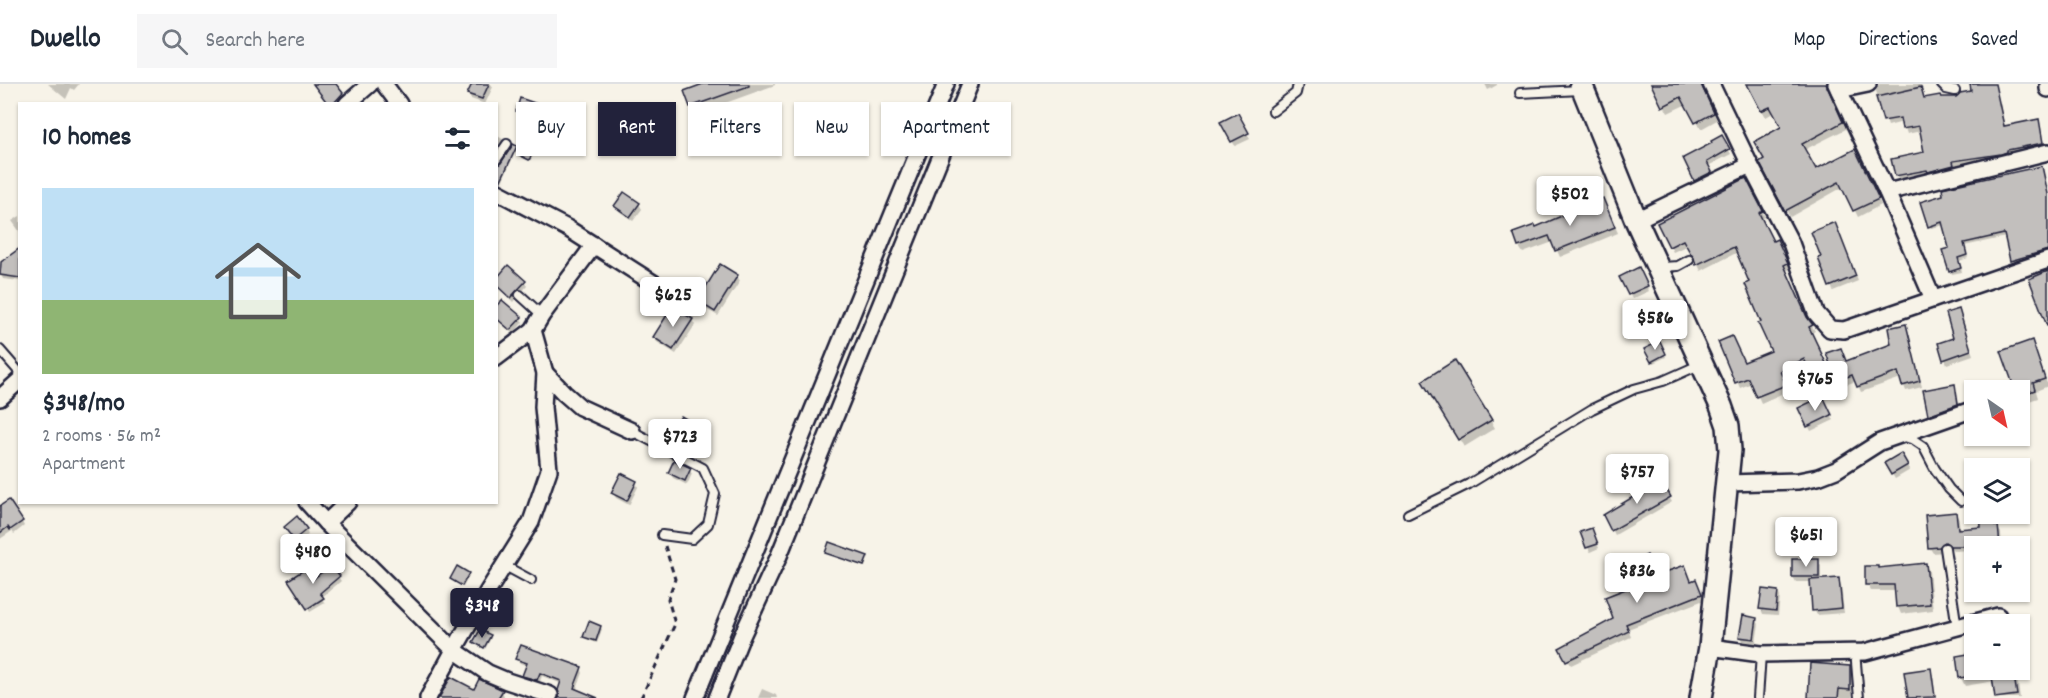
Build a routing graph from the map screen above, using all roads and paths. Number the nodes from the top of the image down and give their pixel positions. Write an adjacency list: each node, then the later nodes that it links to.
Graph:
1 (370, 84): 15 (street)
2 (384, 84): 16 (street)
3 (946, 84): 63 (street)
4 (970, 84): 64 (street)
5 (1298, 84): 17 (lane)
6 (1711, 84): 21 (street)
7 (1868, 84): 11 (street)
8 (1941, 84): 13 (lane)
9 (2048, 84): 12 (street)
10 (1582, 87): 14 (lane); 24 (street)
11 (1838, 87): 23 (street)
12 (2048, 89)
13 (1955, 91)
14 (1520, 93)
15 (349, 95)
16 (398, 102)
17 (1273, 111)
18 (507, 144): 20 (lane)
19 (2048, 152): 23 (street)
20 (498, 157)
21 (1750, 165): 24 (street); 30 (street)
22 (498, 192): 25 (street)
23 (1887, 192): 30 (street)
24 (1636, 220): 28 (street)
25 (594, 245): 31 (street); 32 (street)
26 (1689, 260): 28 (lane)
27 (2048, 260): 30 (street)
28 (1657, 266): 36 (street)
29 (520, 295): 32 (lane)
30 (1933, 299)
31 (683, 302)
32 (542, 315): 33 (street)
33 (533, 330): 35 (street); 38 (street)
34 (0, 350): 37 (lane)
35 (498, 356)
36 (1702, 364): 44 (street); 48 (lane)
37 (18, 371)
38 (545, 373): 42 (street); 52 (street)
39 (18, 382): 40 (street)
40 (0, 398)
41 (1964, 413): 43 (street)
42 (632, 431): 50 (lane)
43 (1900, 436): 44 (street); 45 (lane)
44 (1728, 483): 56 (street)
45 (1961, 501)
46 (309, 504): 49 (street)
47 (346, 504): 49 (street)
48 (1408, 514)
49 (326, 523): 57 (street)
50 (662, 536): 62 (path)
51 (1945, 548): 55 (lane)
52 (505, 566): 53 (lane); 57 (street)
53 (531, 580)
54 (1964, 626): 55 (street)
55 (1957, 628): 58 (street)
56 (1710, 647): 59 (street); 65 (street)
57 (454, 650): 60 (street); 61 (street)
58 (1856, 651): 59 (street); 67 (lane)
59 (1761, 654): 66 (lane)
60 (550, 694)
61 (428, 698)
62 (641, 698)
63 (695, 698)
64 (717, 698)
65 (1701, 698)
66 (1758, 698)
67 (1859, 698)

